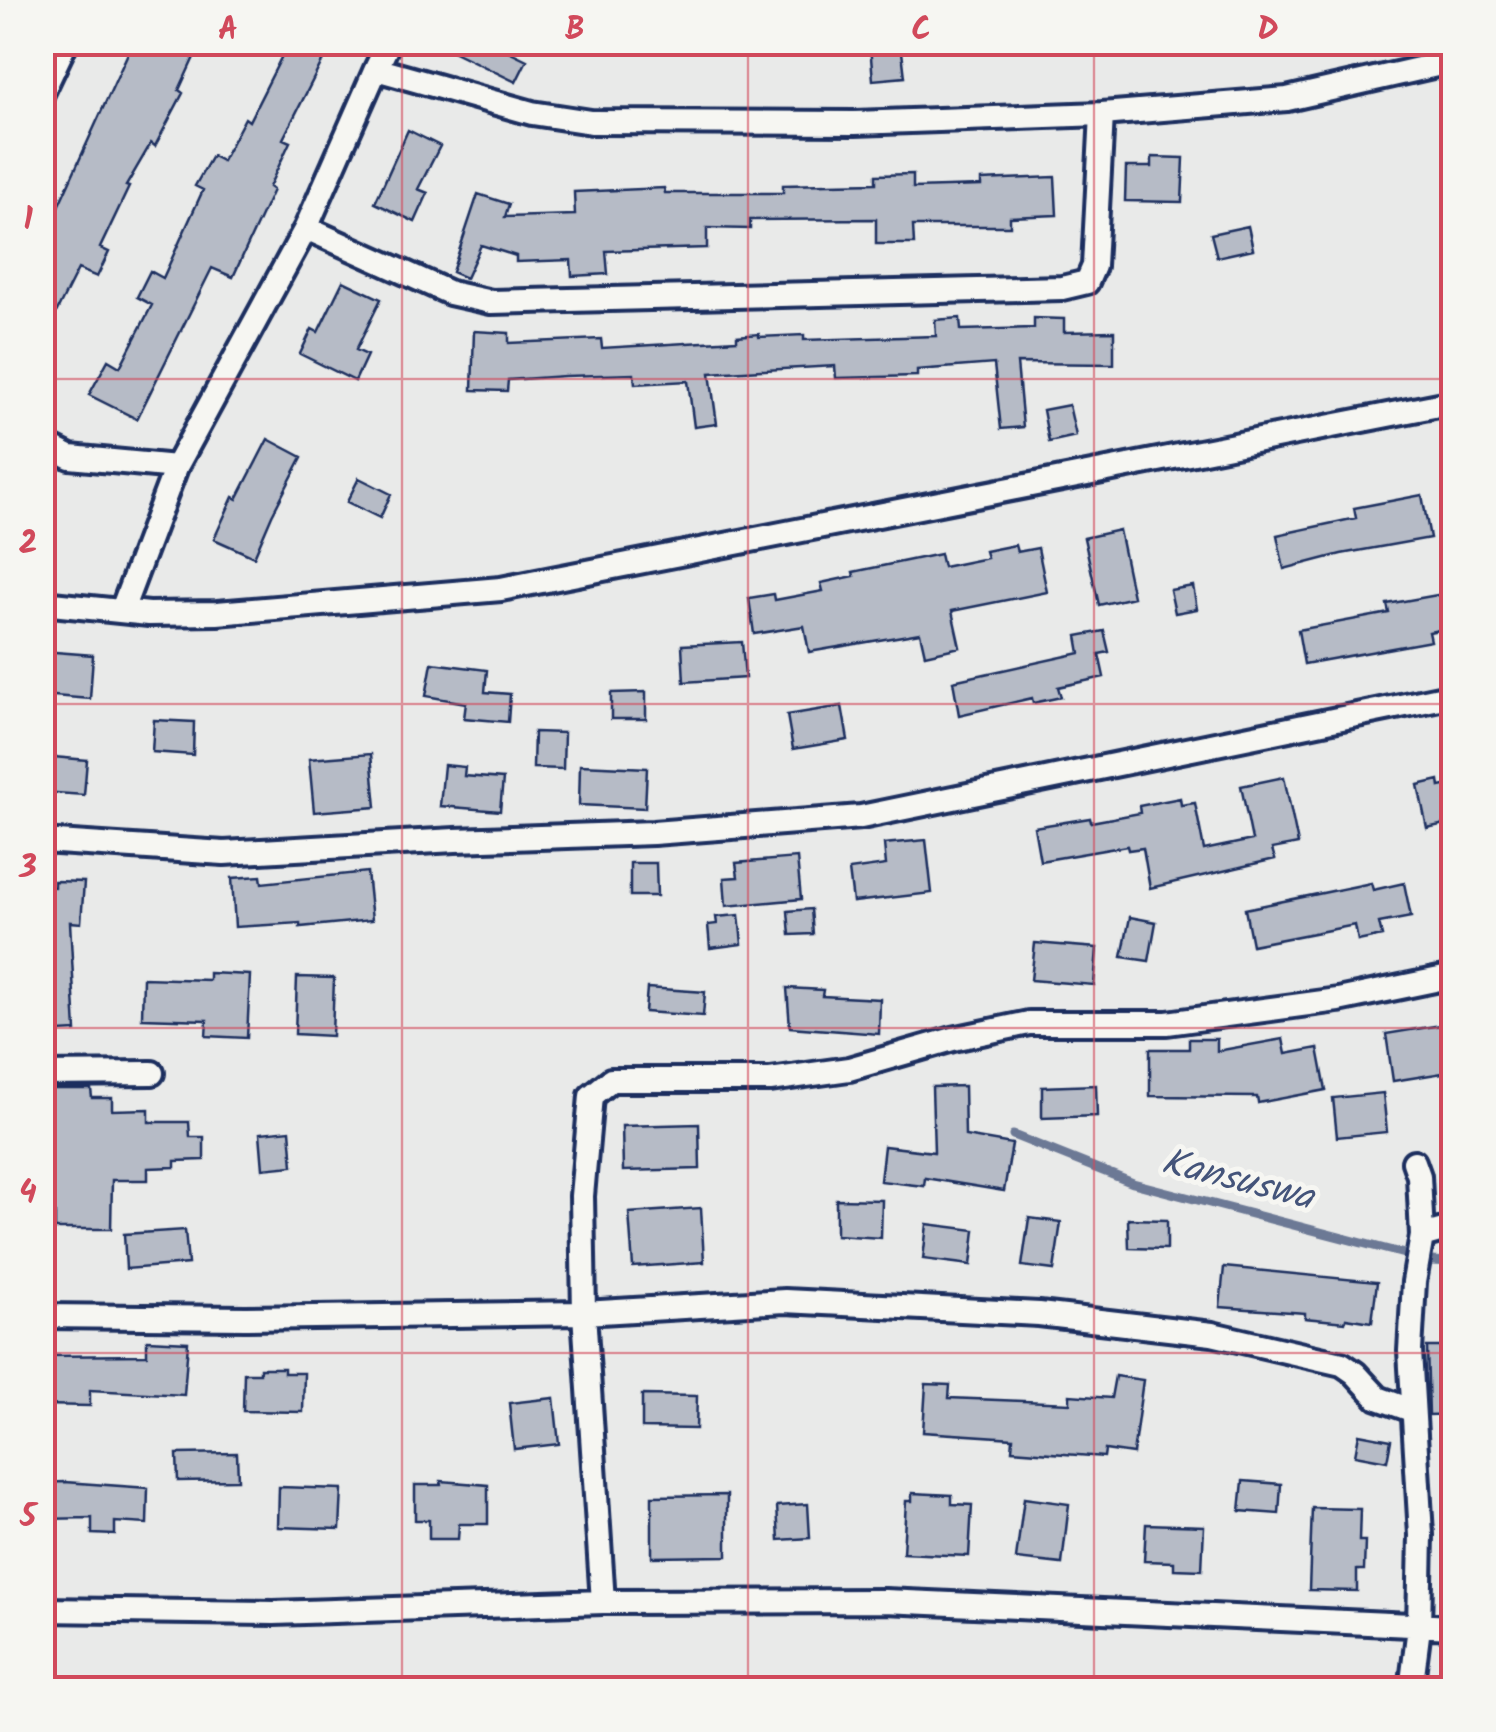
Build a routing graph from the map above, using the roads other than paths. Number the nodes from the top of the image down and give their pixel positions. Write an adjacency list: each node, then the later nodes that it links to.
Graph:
1 (66, 42): 5 (street)
2 (390, 42): 4 (street)
3 (1454, 61): 6 (street)
4 (376, 68): 6 (street); 7 (street)
5 (42, 93)
6 (1102, 114): 7 (street)
7 (306, 228): 10 (street)
8 (1454, 402): 12 (street)
9 (42, 444): 10 (street)
10 (176, 466): 12 (street)
11 (42, 603): 12 (street)
12 (122, 610)
13 (1454, 695): 14 (street)
14 (42, 841)
15 (1454, 976): 21 (street)
16 (152, 1073): 17 (street)
17 (42, 1074)
18 (1414, 1162): 20 (street)
19 (1454, 1226): 20 (street)
20 (1421, 1241): 23 (street)
21 (584, 1314): 22 (street); 23 (street); 24 (street)
22 (42, 1316)
23 (1411, 1410): 26 (street)
24 (603, 1602): 25 (street); 26 (street)
25 (42, 1610)
26 (1418, 1626): 27 (street); 28 (street)
27 (1454, 1627)
28 (1411, 1690)

